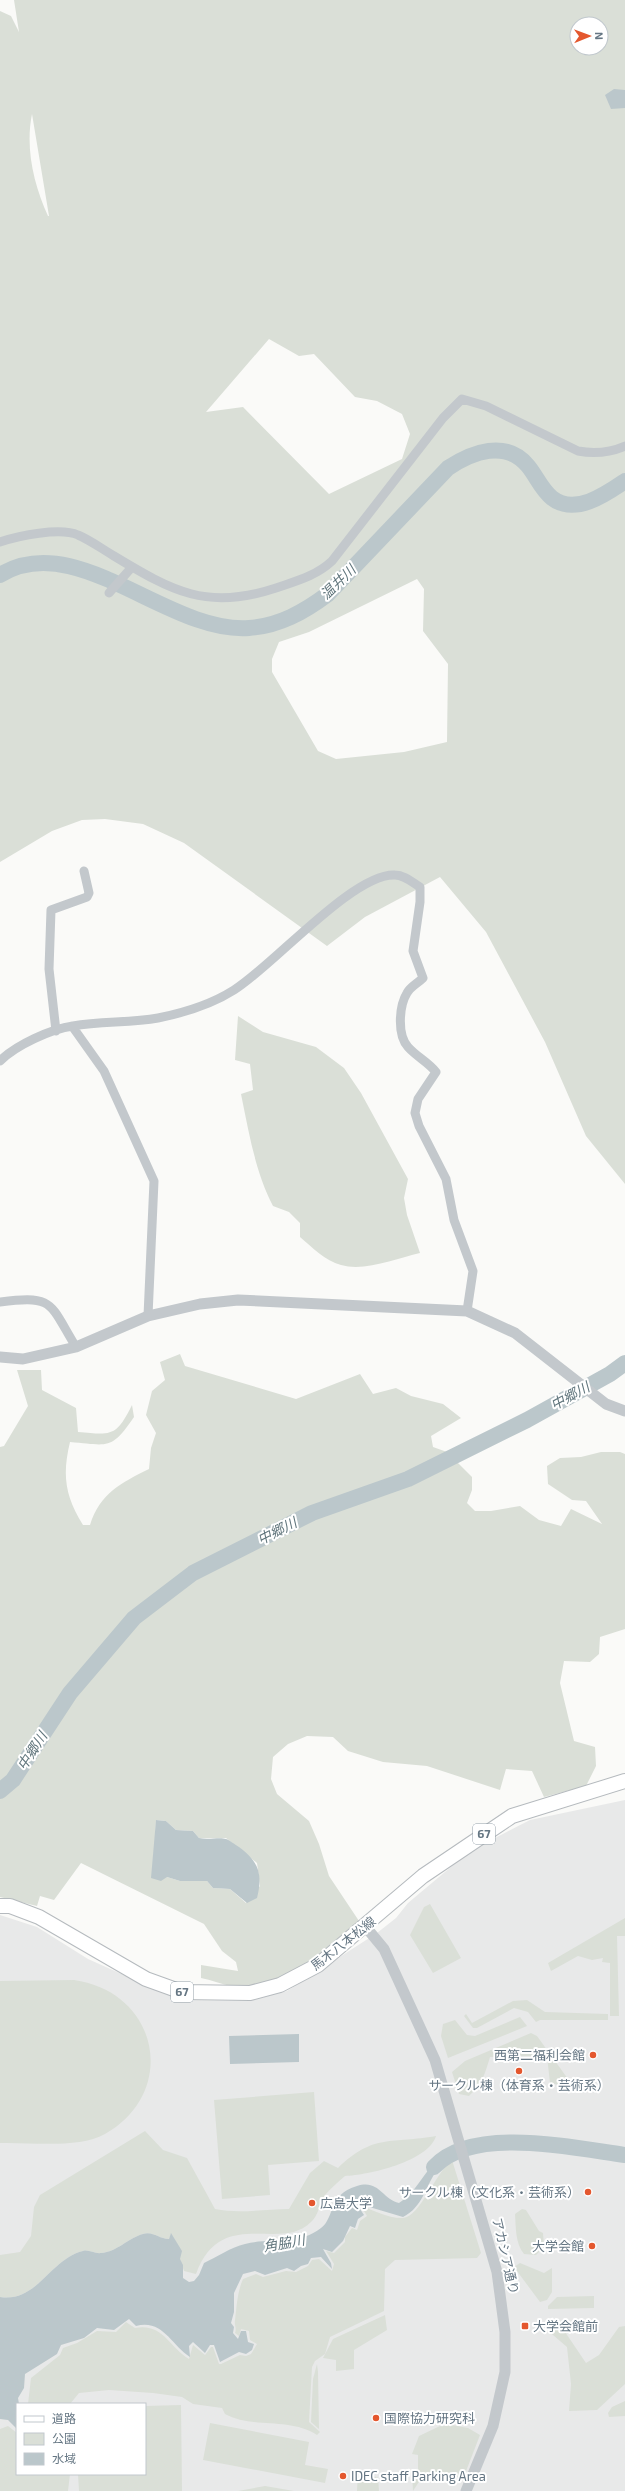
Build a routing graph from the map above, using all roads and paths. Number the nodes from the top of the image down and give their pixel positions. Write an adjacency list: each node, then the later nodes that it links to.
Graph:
1 (625, 446): 3 (street)
2 (0, 542): 3 (street)
3 (130, 568): 4 (street)
4 (108, 593)
5 (84, 871): 7 (street)
6 (72, 1026): 7 (street); 10 (street); 11 (street)
7 (56, 1032): 8 (street)
8 (0, 1061)
9 (0, 1302): 12 (street)
10 (467, 1310): 11 (street); 14 (street)
11 (148, 1316): 12 (street)
12 (76, 1347): 13 (street)
13 (0, 1358)
14 (625, 1412)
15 (625, 1780): 17 (main road, 馬木八本松線 / 67)
16 (0, 1906): 17 (main road, 馬木八本松線 / 67)
17 (365, 1926): 18 (street, アカシア通り)
18 (466, 2491)

